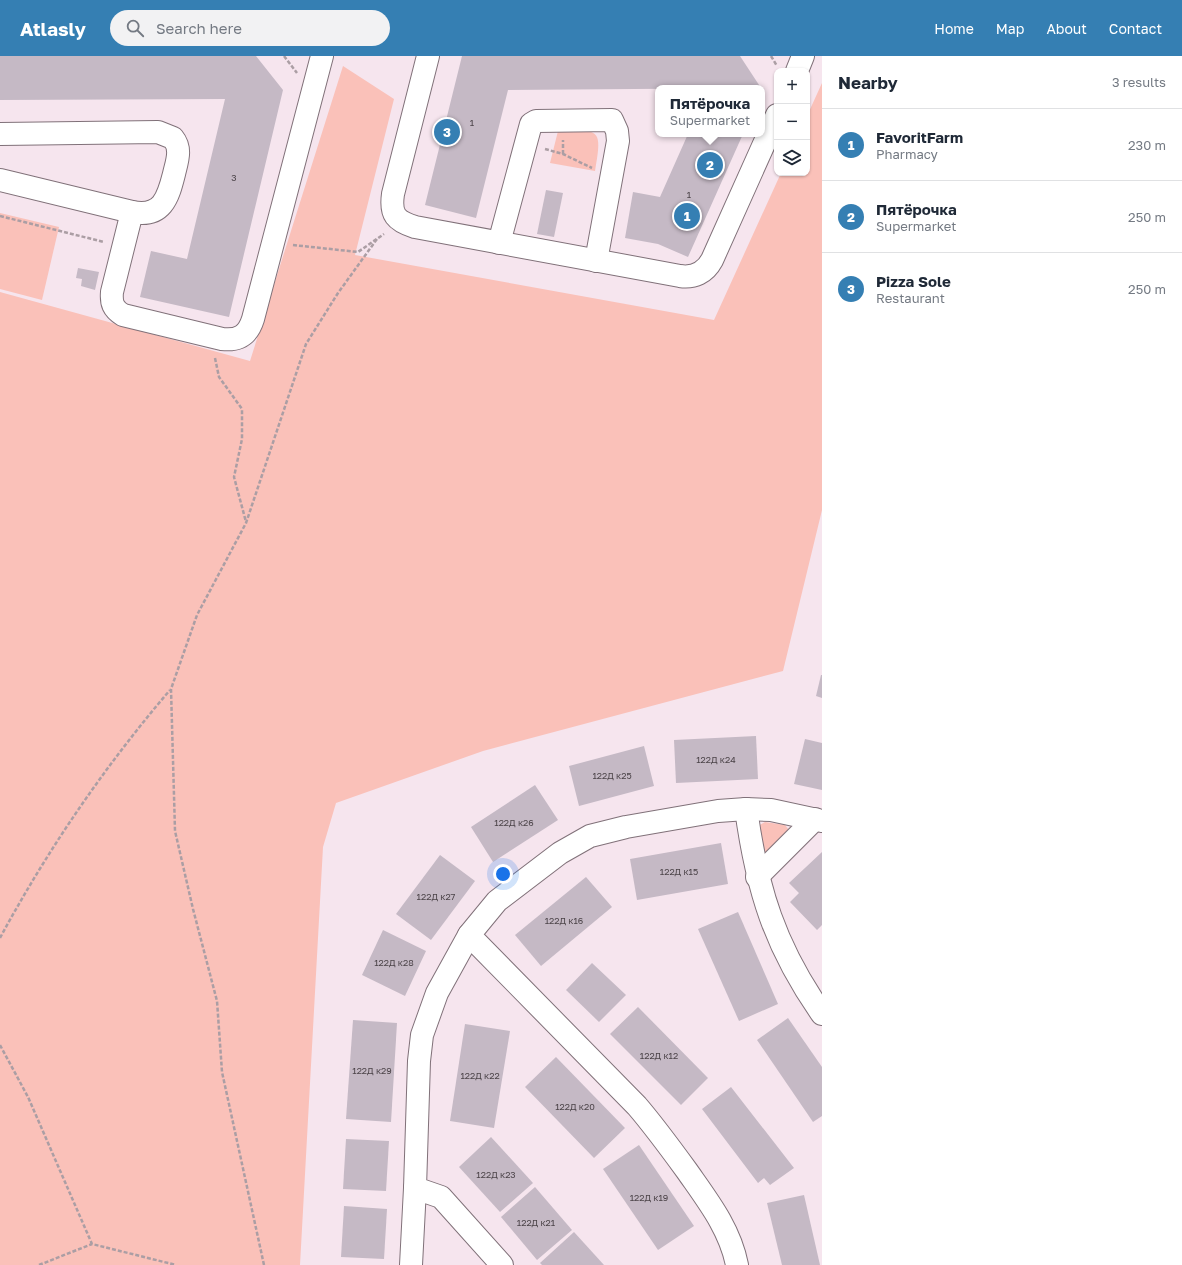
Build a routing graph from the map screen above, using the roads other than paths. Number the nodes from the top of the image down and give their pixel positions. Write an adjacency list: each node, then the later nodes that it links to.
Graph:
1 (322, 56): 8 (lane)
2 (428, 56): 9 (lane)
3 (803, 56): 4 (lane)
4 (798, 68)
5 (774, 122): 10 (lane)
6 (0, 134): 8 (lane)
7 (0, 180): 8 (lane)
8 (132, 212)
9 (499, 243): 10 (lane); 10 (lane)
10 (596, 261)
11 (746, 809): 12 (lane); 13 (lane); 14 (lane)
12 (818, 820): 13 (lane)
13 (757, 877): 15 (lane)
14 (469, 935): 16 (lane); 19 (lane)
15 (822, 1014)
16 (415, 1188): 17 (lane); 18 (lane)
17 (411, 1265)
18 (502, 1265)
19 (737, 1265)

